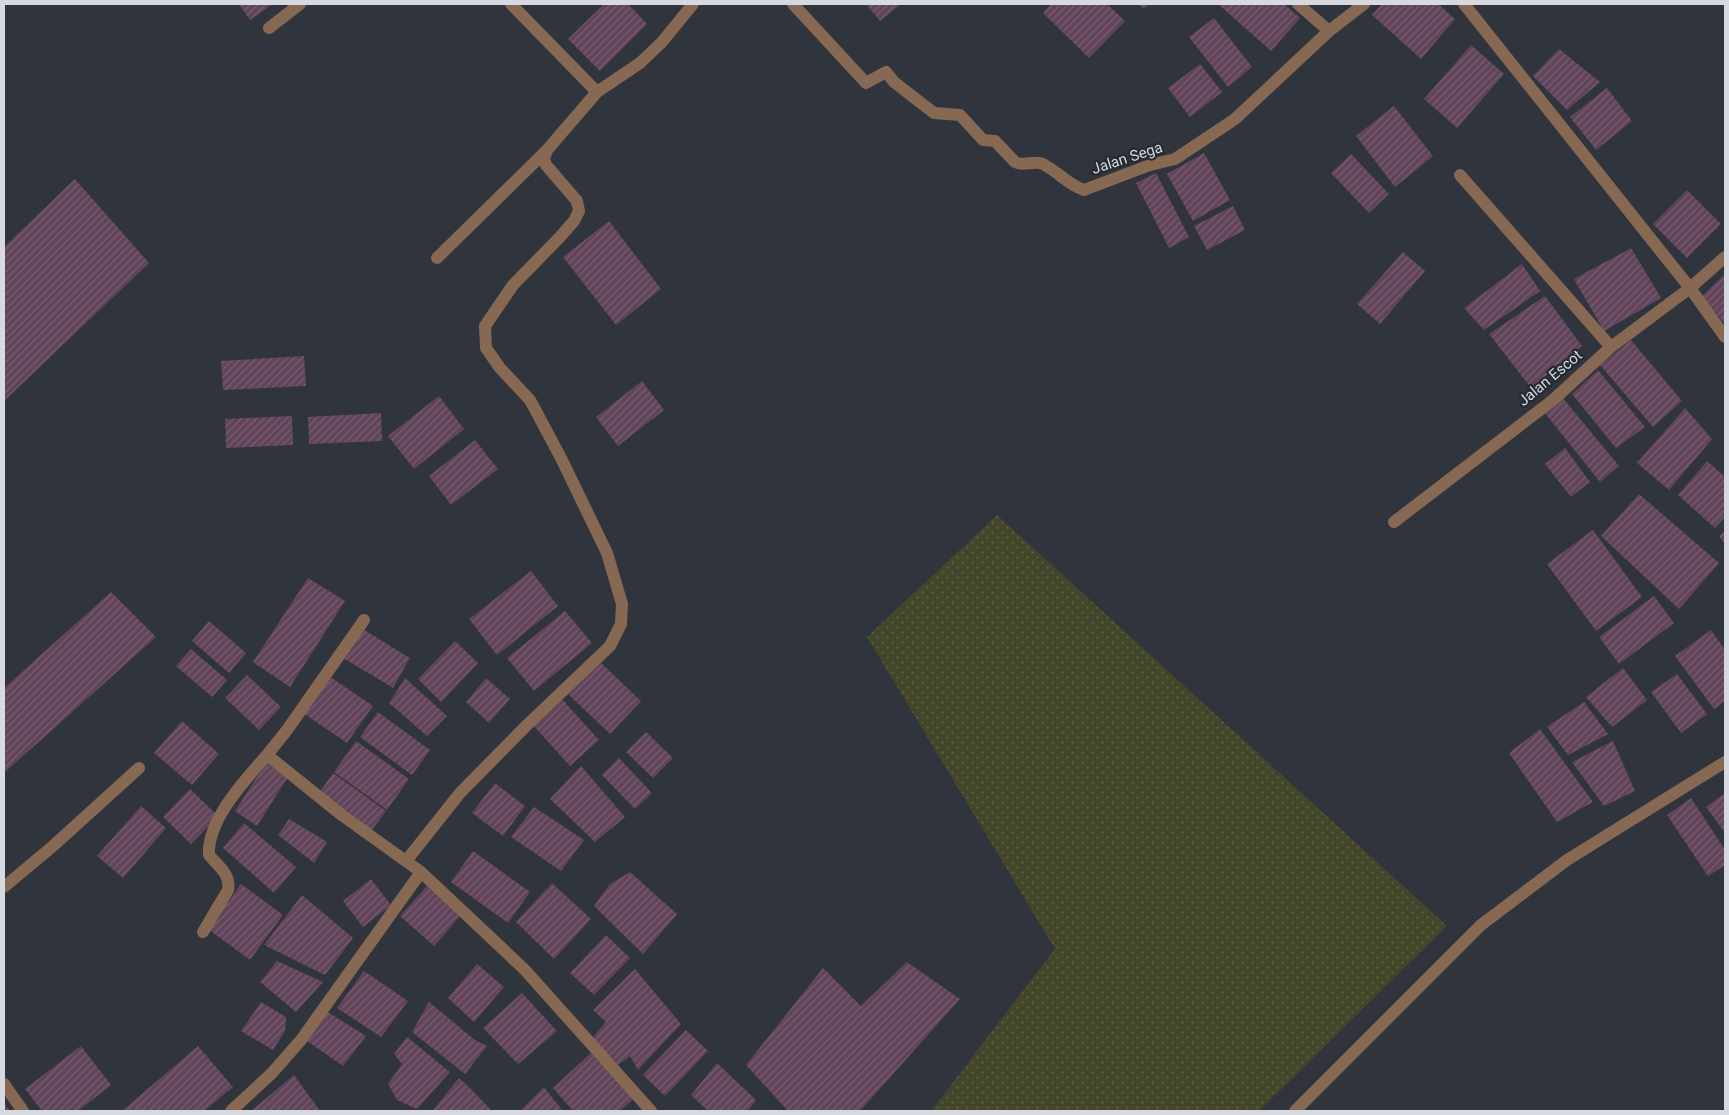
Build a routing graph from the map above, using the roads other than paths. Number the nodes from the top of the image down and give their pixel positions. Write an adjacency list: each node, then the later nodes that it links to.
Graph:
1 (300, 4): 8 (street)
2 (511, 4): 10 (street)
3 (794, 4): 9 (street, Jalan Sega)
4 (1298, 4): 9 (street)
5 (1364, 4): 9 (street)
6 (1464, 4): 15 (street)
7 (691, 6): 10 (street)
8 (269, 28)
9 (1329, 31)
10 (597, 92): 11 (street)
11 (548, 150): 14 (street); 23 (street)
12 (1460, 175): 17 (street)
13 (1725, 257): 15 (street, Jalan Escot)
14 (437, 258)
15 (1690, 288): 16 (street); 17 (street, Jalan Escot)
16 (1725, 337)
17 (1611, 347): 18 (street, Jalan Escot)
18 (1394, 522)
19 (364, 620): 20 (street)
20 (267, 755): 23 (street); 26 (street)
21 (1725, 762): 31 (street)
22 (139, 768): 25 (street)
23 (406, 861): 24 (street)
24 (422, 872): 29 (street); 30 (street)
25 (4, 887)
26 (204, 932)
27 (4, 1084): 28 (street)
28 (23, 1111)
29 (231, 1111)
30 (651, 1111)
31 (1295, 1111)

